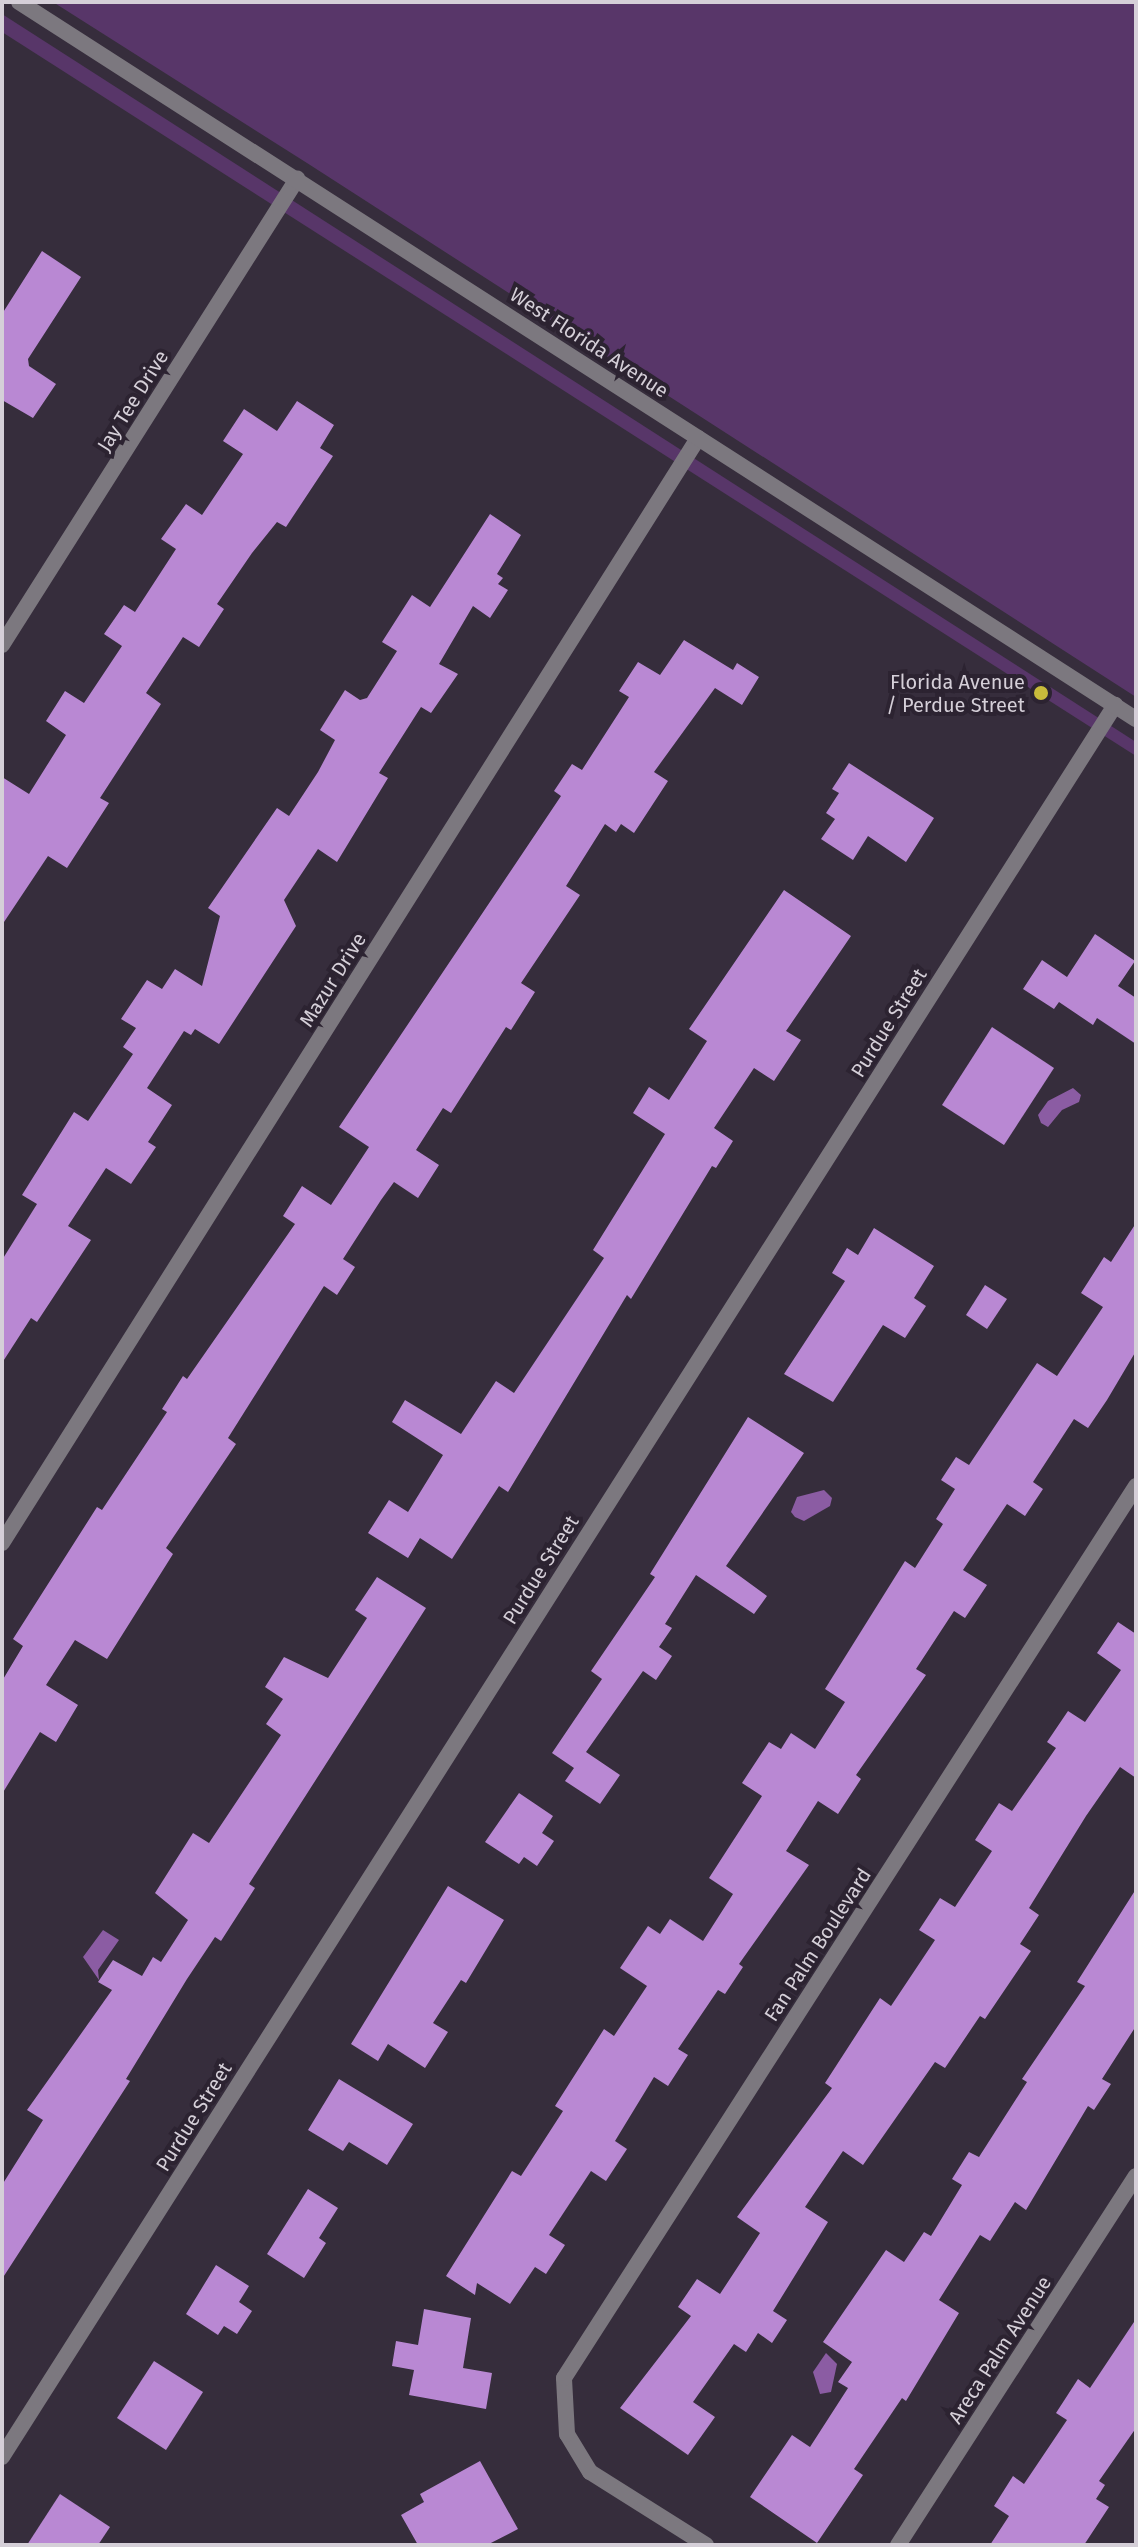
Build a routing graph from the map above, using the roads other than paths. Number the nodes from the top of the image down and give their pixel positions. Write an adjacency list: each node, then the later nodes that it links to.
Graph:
1 (19, 2): 2 (street, West Florida Avenue)
2 (297, 179): 3 (street, West Florida Avenue); 4 (street, Jay Tee Drive)
3 (698, 438): 5 (street, West Florida Avenue); 8 (street, Mazur Drive)
4 (2, 645)
5 (1115, 705): 6 (street, West Florida Avenue); 10 (street, Purdue Street)
6 (1136, 719)
7 (1136, 1486): 11 (street, Fan Palm Boulevard)
8 (2, 1543)
9 (1136, 2176): 12 (street, Areca Palm Avenue)
10 (2, 2457)
11 (706, 2545)
12 (898, 2545)

